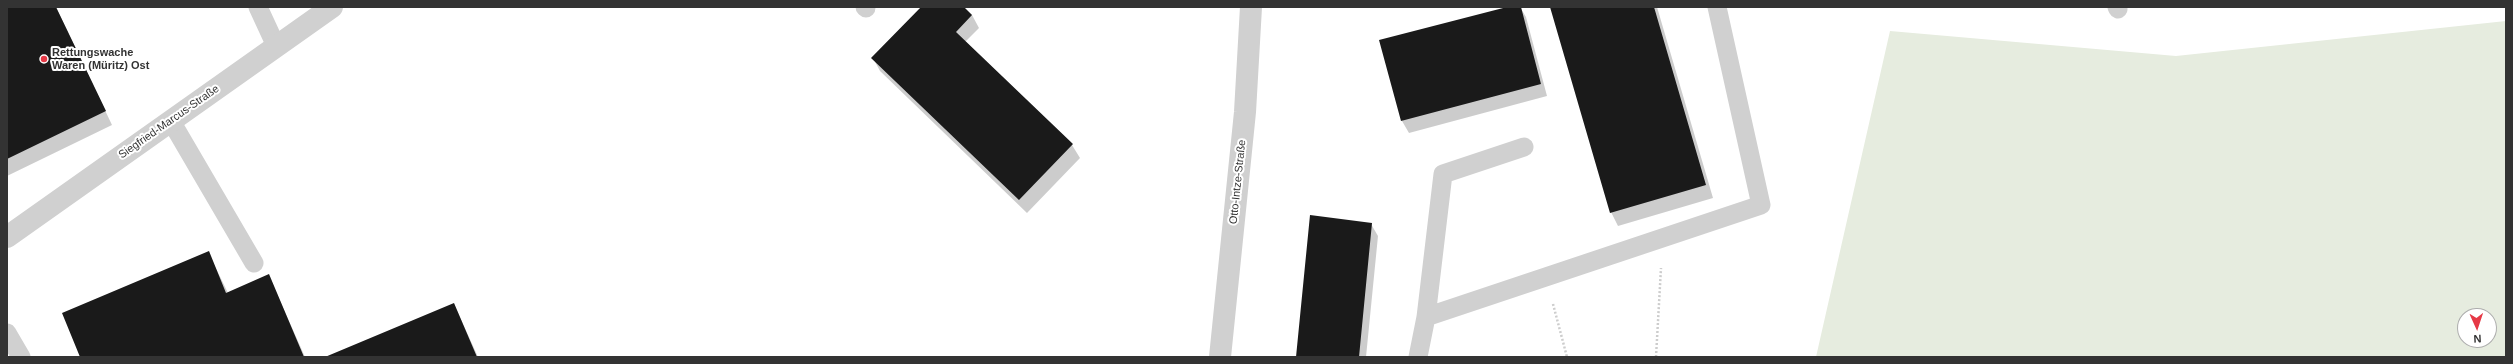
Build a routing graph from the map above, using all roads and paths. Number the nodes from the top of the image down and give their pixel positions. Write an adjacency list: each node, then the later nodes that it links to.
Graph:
1 (258, 7): 5 (lane)
2 (1251, 7): 15 (street, Otto-Intze-Straße)
3 (1717, 7): 9 (lane)
4 (330, 8): 5 (street, Siegfried-Marcus-Straße)
5 (276, 46): 6 (street, Siegfried-Marcus-Straße)
6 (170, 121): 8 (street, Siegfried-Marcus-Straße); 10 (lane)
7 (1524, 147): 12 (lane)
8 (7, 237)
9 (1663, 238): 11 (lane); 18 (path)
10 (254, 263)
11 (1546, 277): 12 (lane); 17 (path)
12 (1426, 317): 16 (lane)
13 (7, 333): 14 (lane)
14 (21, 357)
15 (1220, 357)
16 (1418, 357)
17 (1567, 357)
18 (1656, 357)

